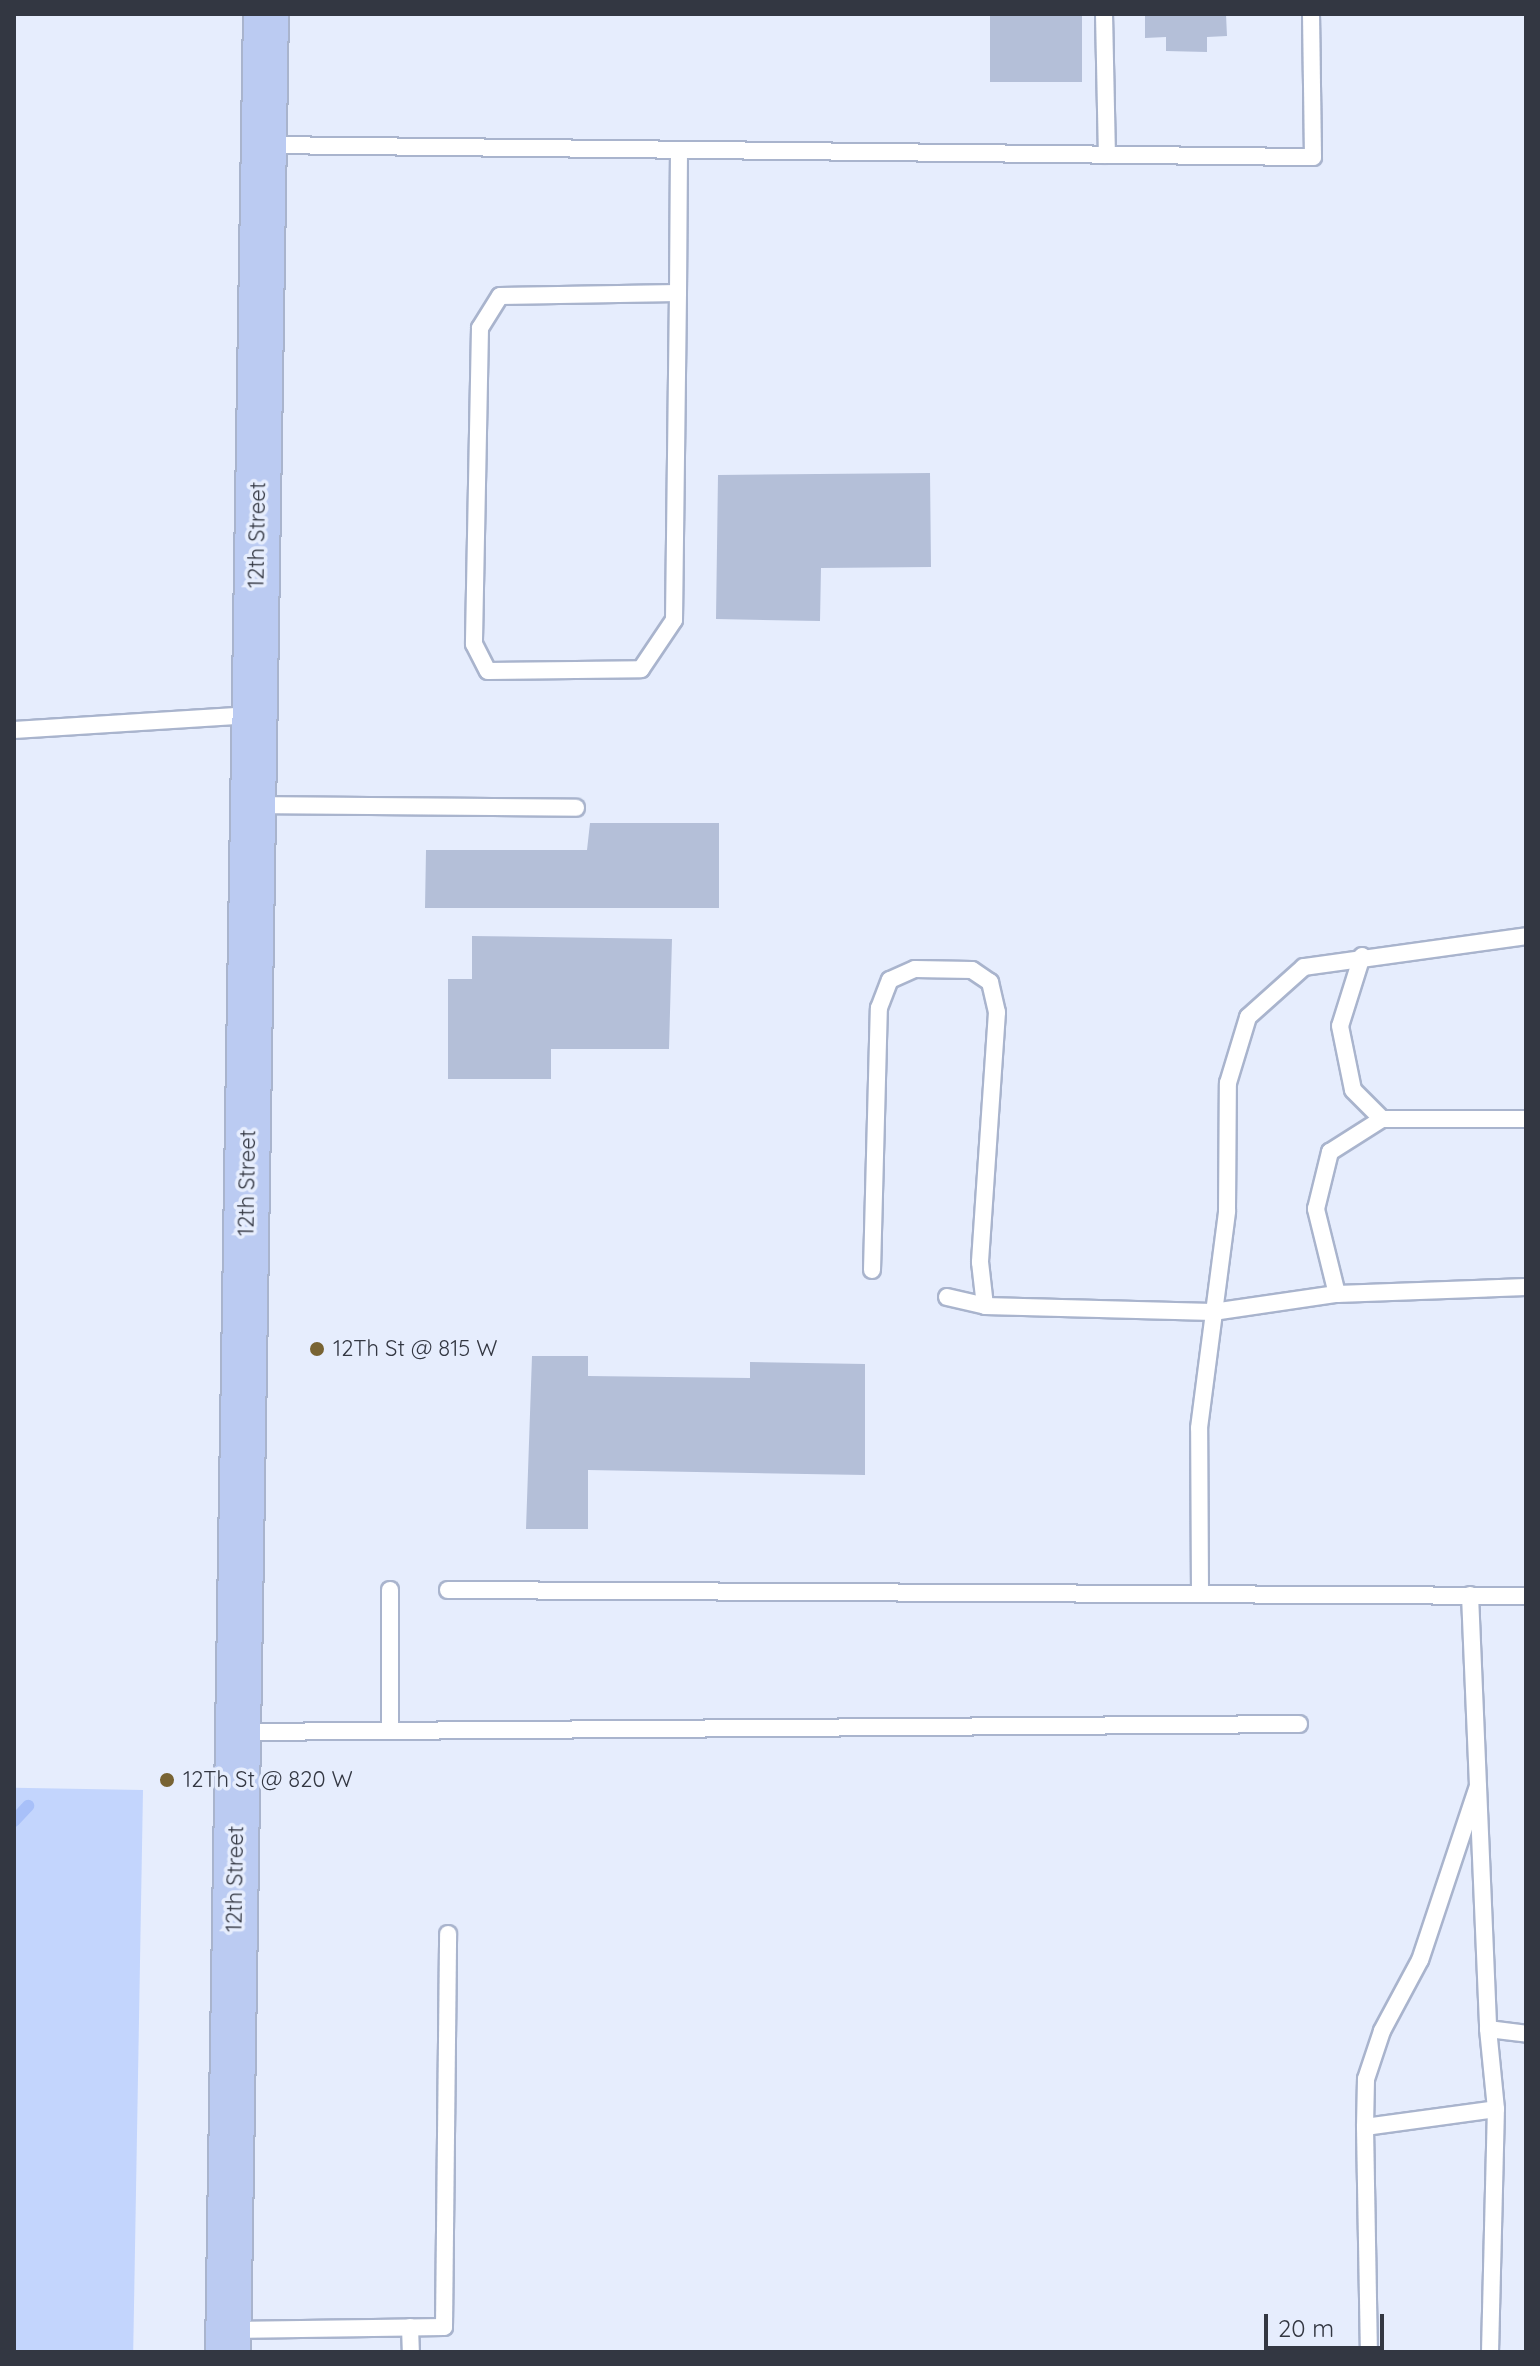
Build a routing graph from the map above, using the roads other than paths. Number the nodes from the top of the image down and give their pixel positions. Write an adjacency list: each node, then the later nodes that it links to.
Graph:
1 (266, 14): 4 (main road, 12th Street)
2 (1104, 14): 6 (lane)
3 (1311, 14): 6 (lane)
4 (264, 145): 5 (lane); 8 (main road, 12th Street)
5 (679, 150): 6 (lane); 7 (lane)
6 (1107, 155)
7 (678, 293): 7 (lane)
8 (255, 715): 9 (lane); 10 (main road, 12th Street)
9 (14, 730)
10 (253, 805): 11 (lane); 29 (main road, 12th Street)
11 (576, 808)
12 (1526, 936): 13 (lane)
13 (1362, 956): 14 (lane); 21 (lane)
14 (1382, 1119): 15 (lane); 18 (lane)
15 (1526, 1119)
16 (872, 1270): 20 (lane)
17 (1526, 1287): 18 (lane)
18 (1337, 1294): 21 (lane)
19 (947, 1297): 20 (lane)
20 (985, 1306): 21 (lane)
21 (1213, 1312): 24 (lane)
22 (390, 1590): 28 (lane)
23 (448, 1590): 24 (lane)
24 (1200, 1594): 25 (lane)
25 (1470, 1595): 26 (lane); 30 (lane)
26 (1526, 1596)
27 (1299, 1724): 28 (lane)
28 (390, 1730): 29 (lane)
29 (238, 1732): 37 (main road, 12th Street)
30 (1478, 1786): 32 (lane); 35 (lane)
31 (448, 1934): 36 (lane)
32 (1488, 2029): 33 (lane); 34 (lane)
33 (1526, 2034)
34 (1496, 2109): 35 (lane); 40 (lane)
35 (1365, 2127): 39 (lane)
36 (410, 2327): 37 (lane); 38 (lane)
37 (228, 2341)
38 (411, 2352)
39 (1369, 2352)
40 (1490, 2352)

